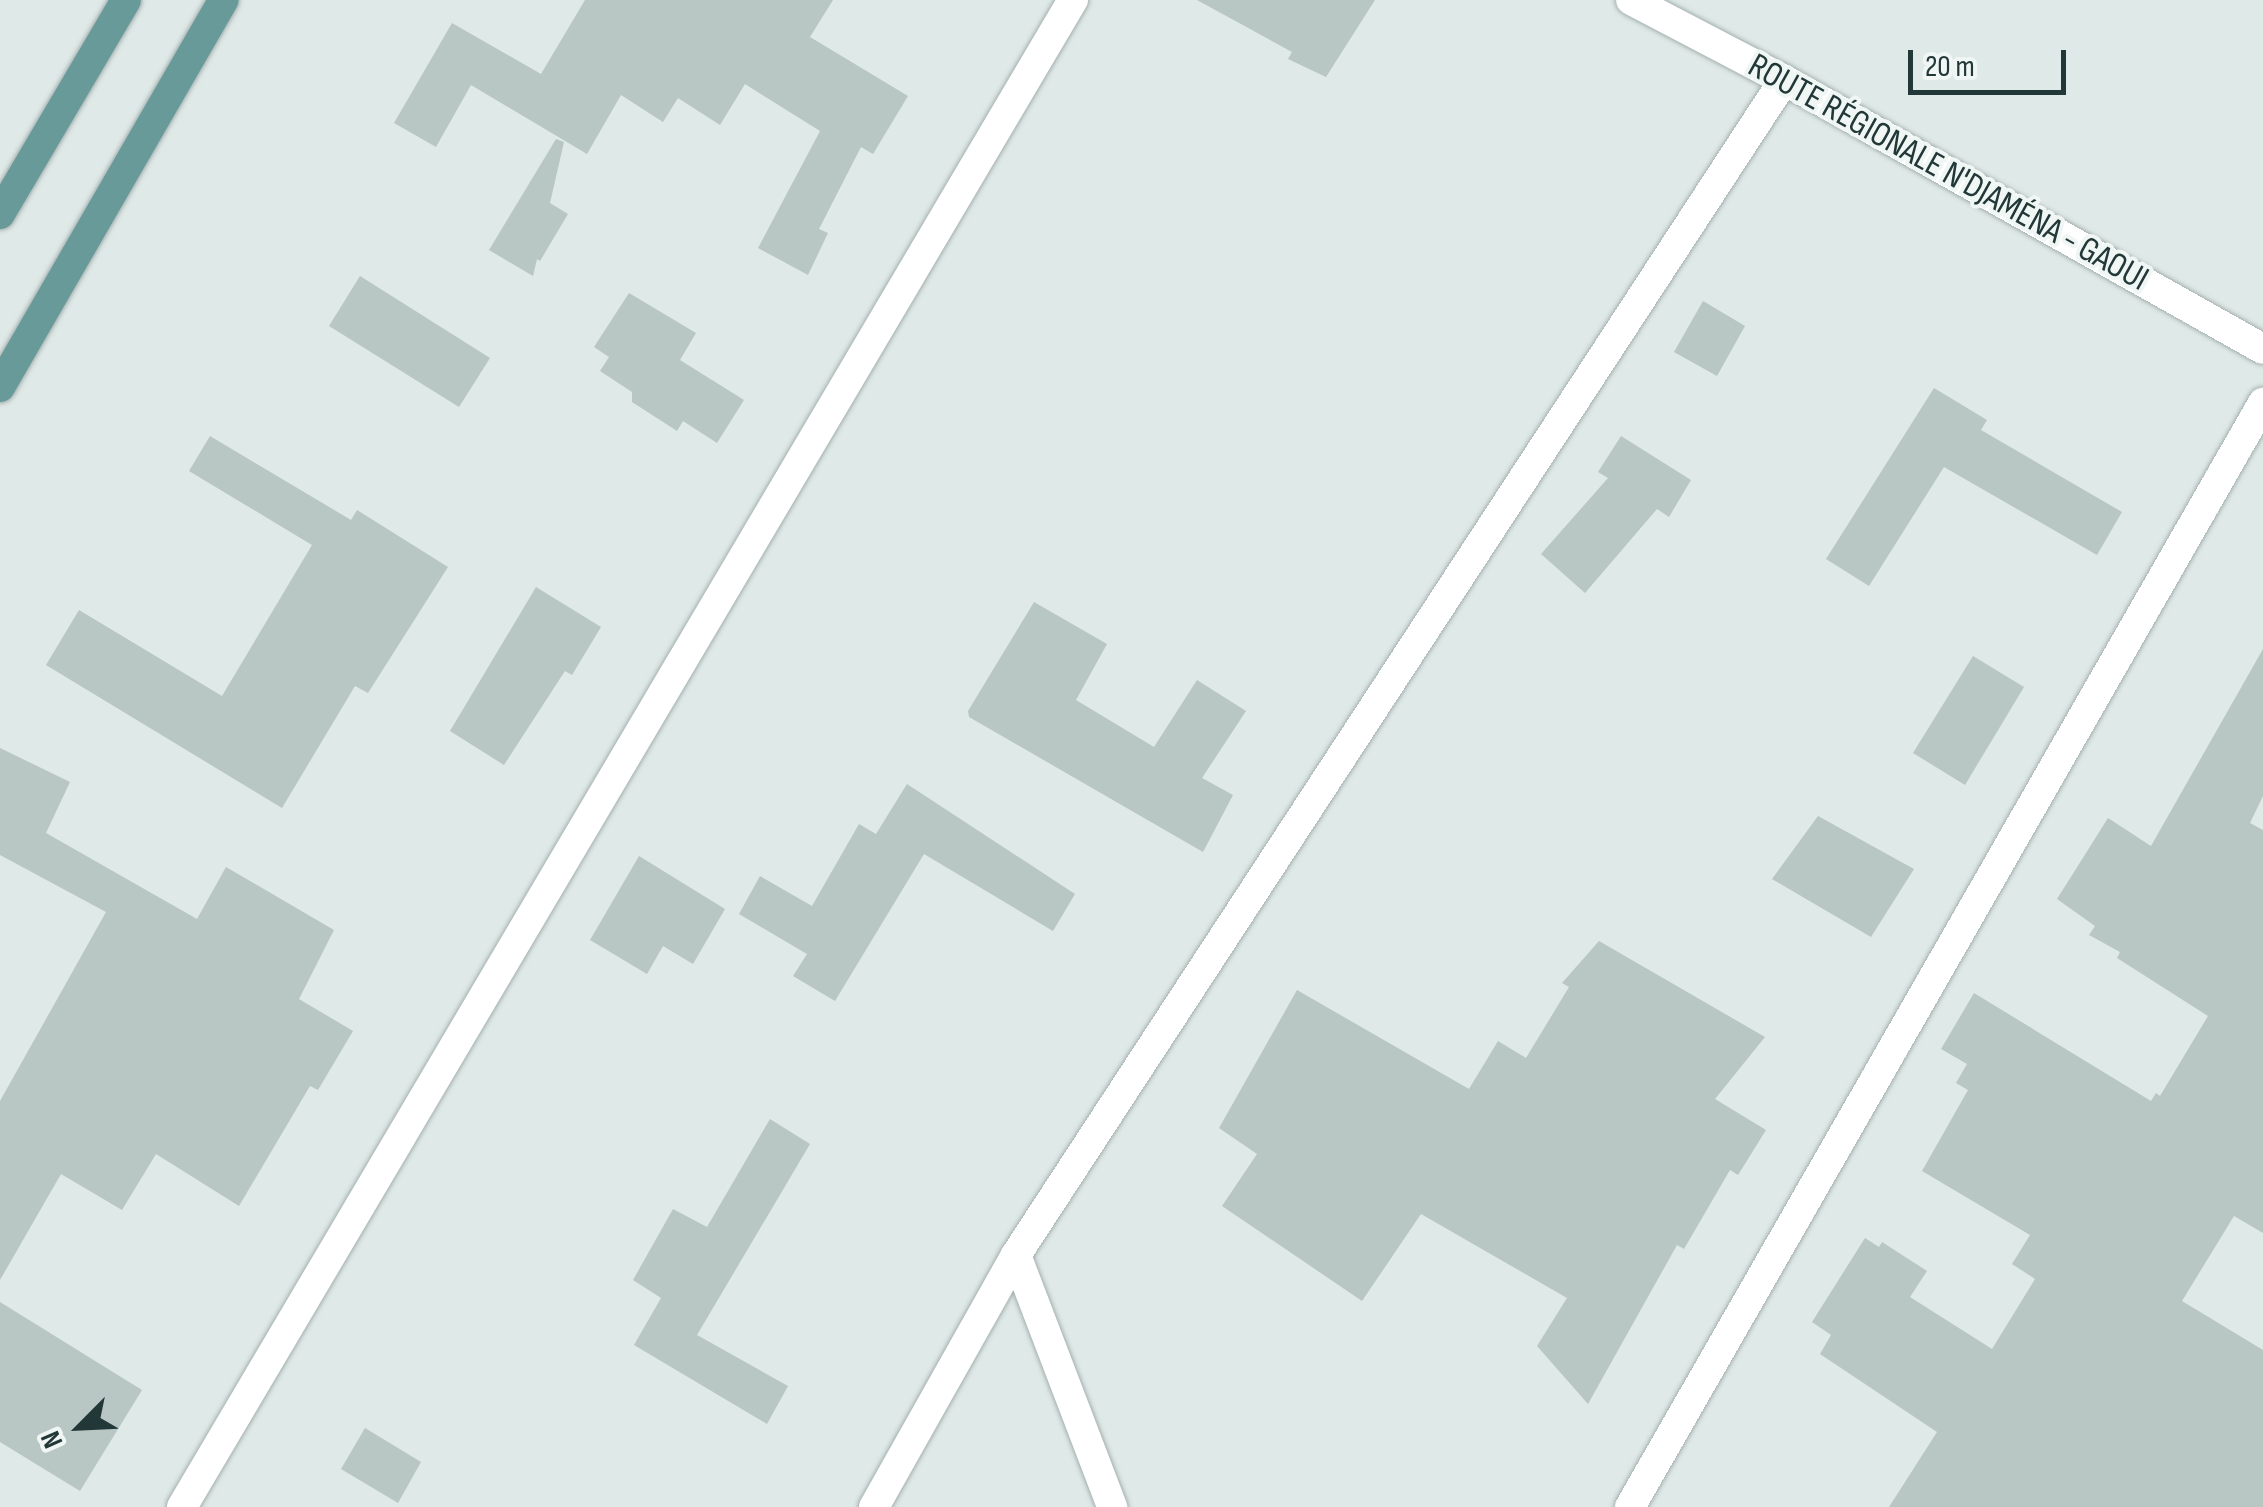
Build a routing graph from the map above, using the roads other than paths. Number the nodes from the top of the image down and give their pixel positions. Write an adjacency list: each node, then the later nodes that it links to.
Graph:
1 (126, 0): 6 (main road)
2 (223, 0): 8 (main road)
3 (1073, 0): 11 (street)
4 (1630, 0): 5 (street, ROUTE RÉGIONALE N'DJAMÉNA - GAOUI)
5 (1784, 80): 7 (street, ROUTE RÉGIONALE N'DJAMÉNA - GAOUI); 10 (street)
6 (0, 214)
7 (2263, 349)
8 (0, 387)
9 (2263, 402): 14 (street)
10 (1016, 1256): 12 (street); 13 (street)
11 (182, 1507)
12 (874, 1507)
13 (1112, 1507)
14 (1630, 1507)

